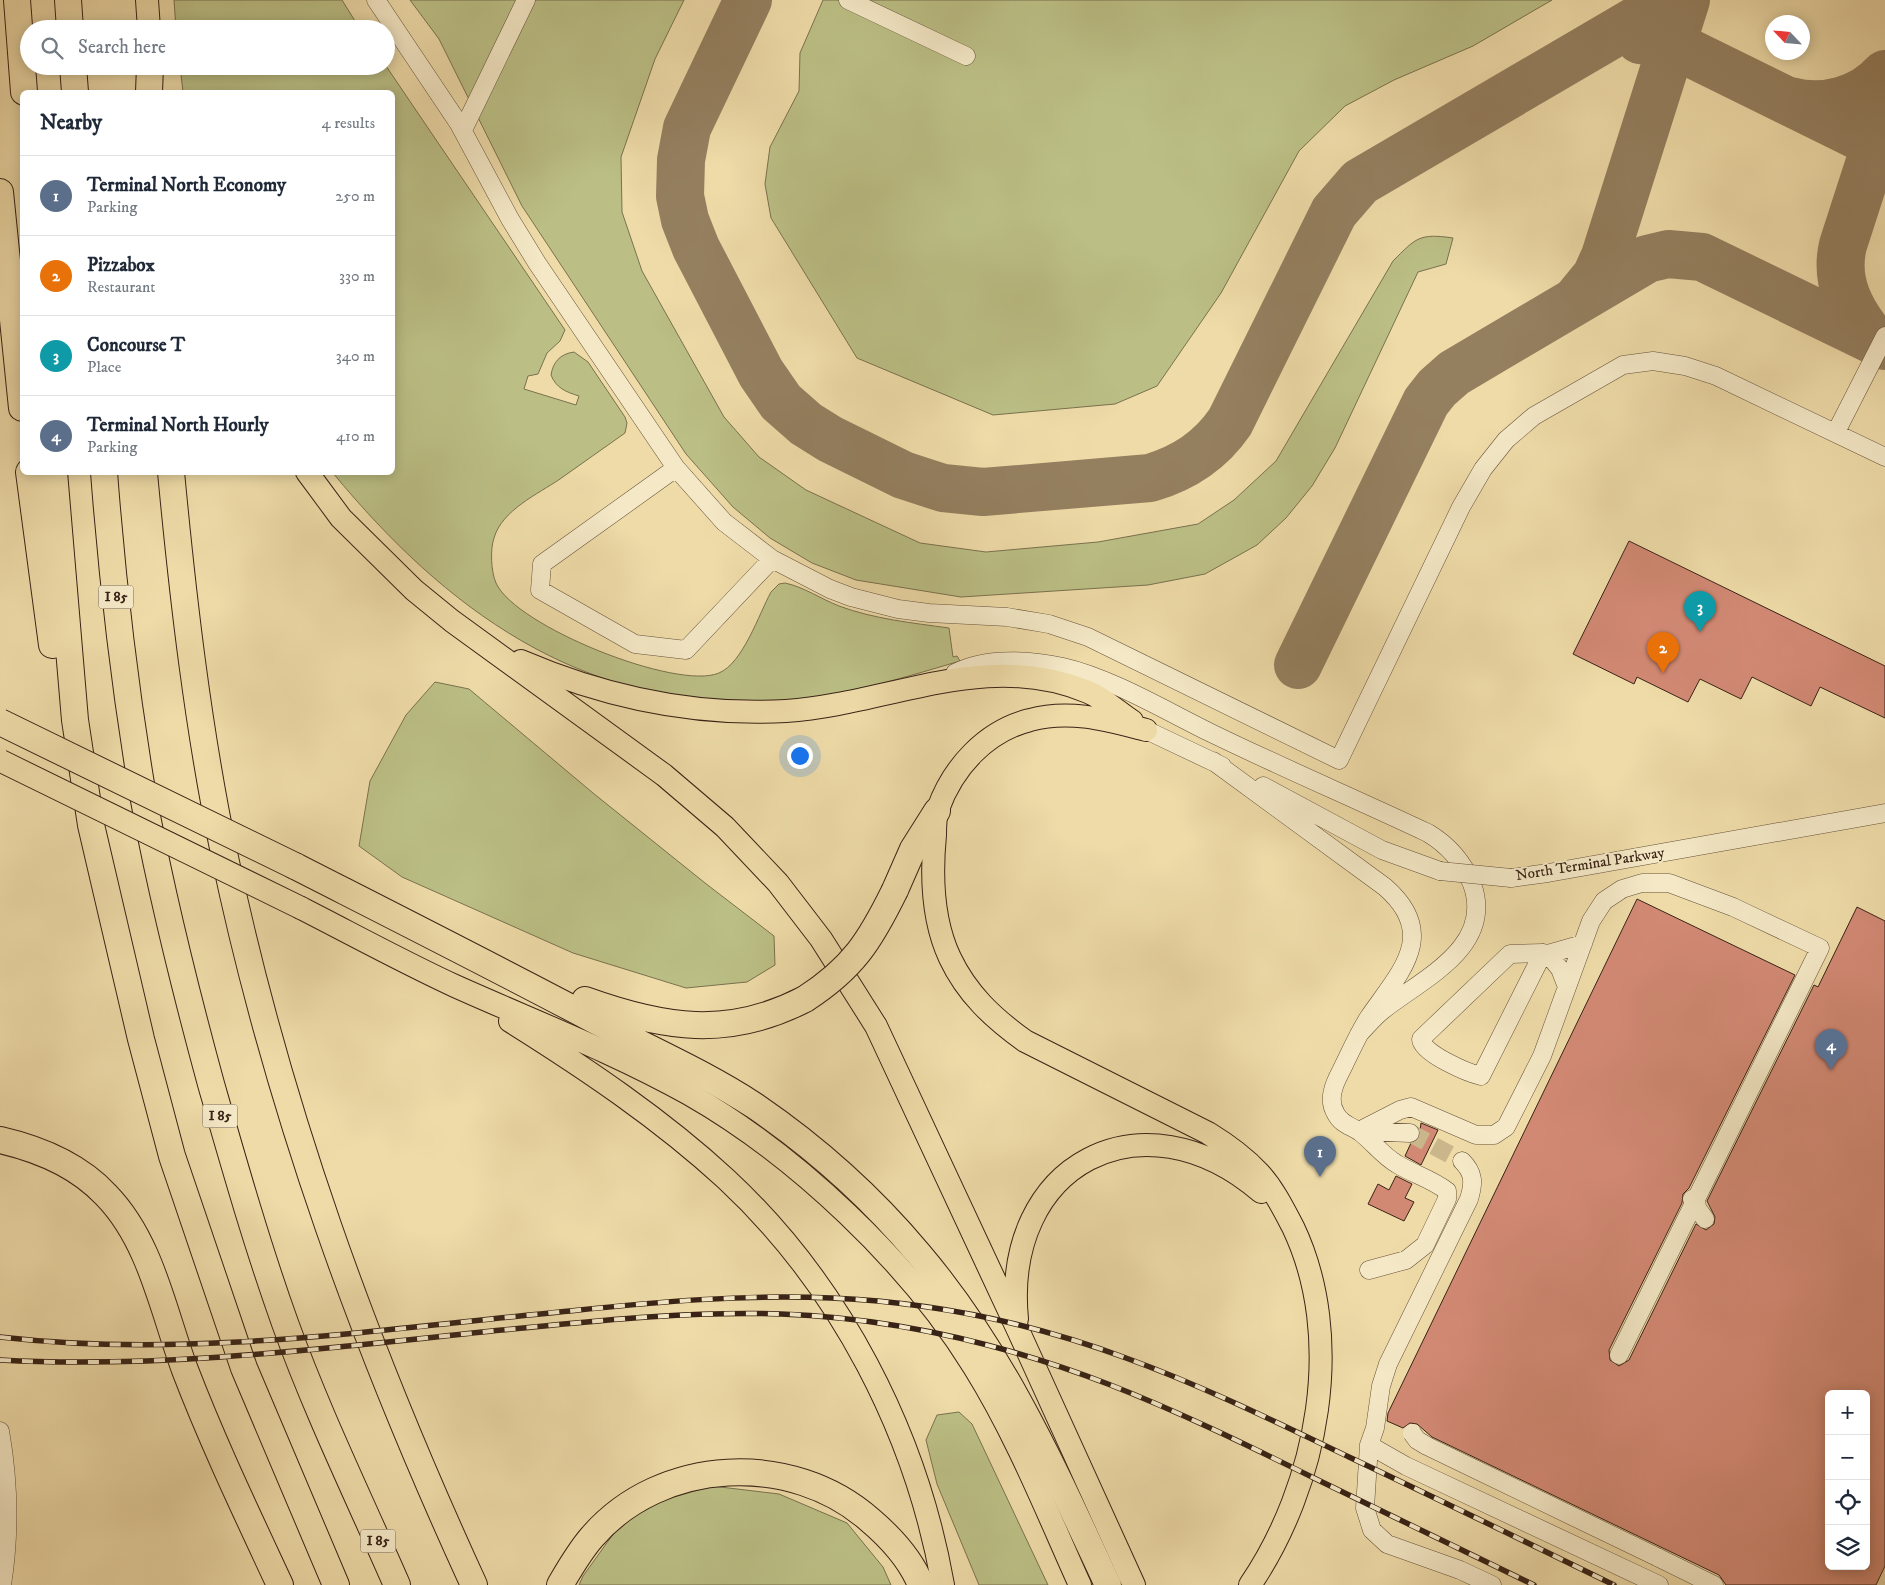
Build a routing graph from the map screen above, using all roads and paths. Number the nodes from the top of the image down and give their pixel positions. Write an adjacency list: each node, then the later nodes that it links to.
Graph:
1 (17, 0): 11 (highway)
2 (68, 0): 7 (highway)
3 (147, 0): 8 (main road)
4 (376, 0): 9 (street)
5 (526, 0): 21 (street)
6 (848, 0): 12 (street)
7 (69, 20)
8 (148, 20)
9 (390, 20)
10 (395, 27): 21 (street)
11 (20, 39)
12 (966, 56)
13 (23, 75): 17 (highway)
14 (74, 75): 18 (highway)
15 (150, 75): 19 (highway)
16 (157, 75): 20 (main road)
17 (24, 90)
18 (75, 90)
19 (149, 90)
20 (161, 90)
21 (463, 130): 27 (street)
22 (0, 192): 24 (highway)
23 (1885, 336): 25 (street)
24 (20, 388)
25 (1836, 432): 26 (street); 33 (street)
26 (1885, 457)
27 (676, 468): 33 (street); 33 (street)
28 (29, 475): 36 (highway)
29 (54, 475): 36 (highway)
30 (104, 475): 67 (highway, I 85)
31 (171, 475): 68 (highway)
32 (309, 475): 34 (main road)
33 (772, 559)
34 (492, 649): 35 (main road); 57 (main road)
35 (934, 684): 38 (main road); 48 (street)
36 (75, 720): 66 (highway)
37 (0, 722): 45 (highway, bridge)
38 (1146, 730): 40 (street, North Terminal Parkway); 41 (main road)
39 (1, 761): 46 (main road, bridge)
40 (1213, 761): 42 (street, North Terminal Parkway, bridge); 48 (street)
41 (937, 811): 45 (highway, bridge); 54 (main road)
42 (1885, 813)
43 (1583, 944): 44 (street); 47 (street); 53 (street)
44 (1545, 954): 44 (street); 47 (street)
45 (495, 967): 73 (highway)
46 (455, 985): 71 (main road); 72 (main road)
47 (1567, 987): 49 (street)
48 (1359, 1034): 49 (street)
49 (1359, 1131): 50 (street); 56 (street)
50 (1410, 1134)
51 (0, 1140): 65 (highway)
52 (1462, 1161): 61 (street)
53 (1692, 1199): 55 (street); 58 (street)
54 (1288, 1217): 57 (main road); 75 (main road)
55 (1705, 1219)
56 (1369, 1270)
57 (1018, 1330): 74 (main road)
58 (1619, 1355)
59 (0, 1431): 64 (street)
60 (1412, 1433): 78 (street, bridge)
61 (1369, 1445): 63 (street); 76 (street)
62 (1636, 1541): 63 (street)
63 (1624, 1566): 77 (street)
64 (2, 1585)
65 (280, 1585)
66 (336, 1585)
67 (397, 1585)
68 (474, 1585)
69 (560, 1585): 70 (highway)
70 (922, 1585)
71 (943, 1585)
72 (1080, 1585)
73 (1108, 1585)
74 (1134, 1585)
75 (1250, 1585)
76 (1492, 1585)
77 (1659, 1585)
78 (1714, 1585)

